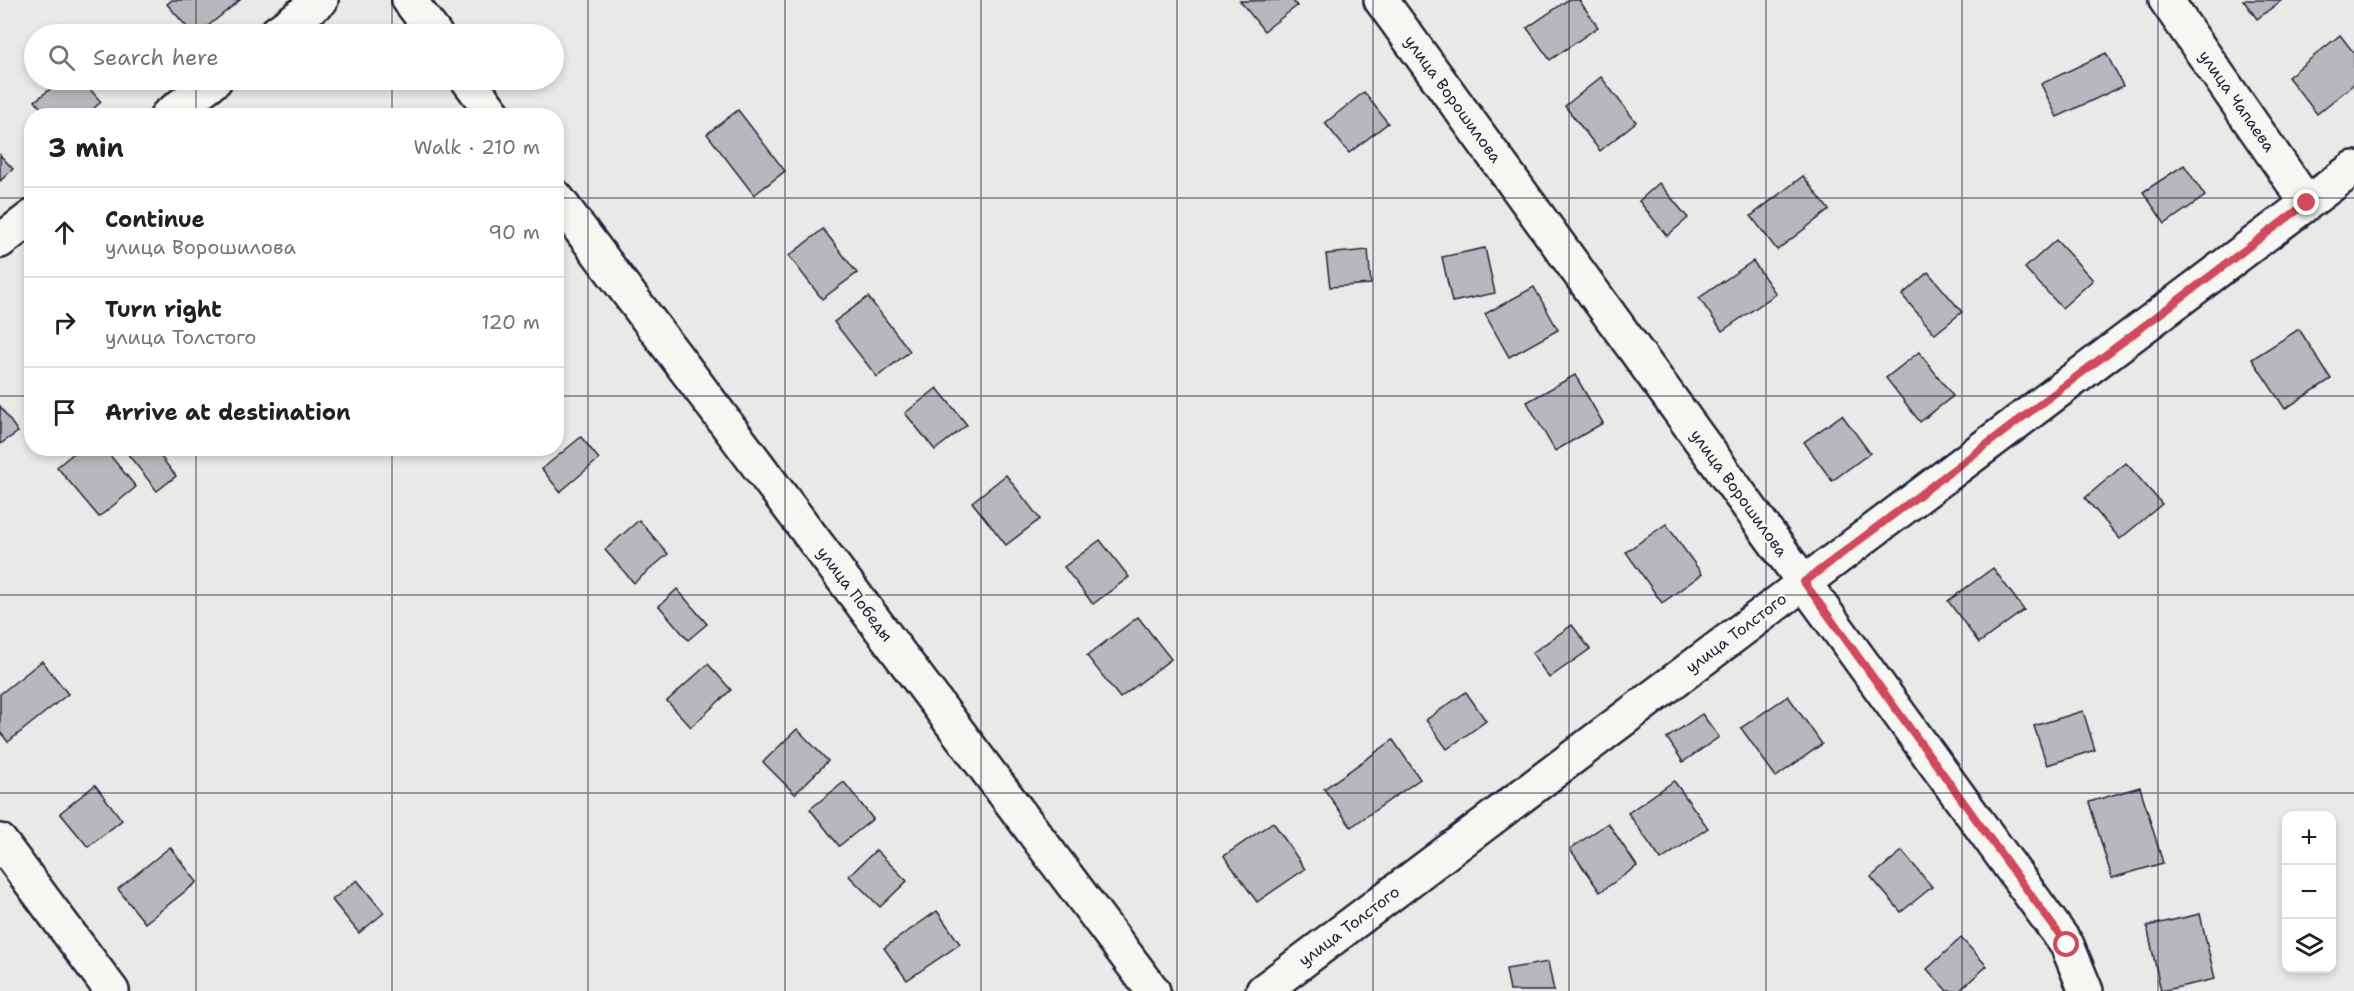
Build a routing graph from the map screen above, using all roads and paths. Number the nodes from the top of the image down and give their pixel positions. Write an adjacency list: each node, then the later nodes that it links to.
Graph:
1 (321, 0): 5 (street)
2 (409, 0): 6 (street)
3 (1381, 0): 16 (street, улица Ворошилова)
4 (2166, 0): 12 (street, улица Чапаева)
5 (289, 24)
6 (427, 24)
7 (202, 90): 9 (street)
8 (476, 90): 10 (street)
9 (178, 108)
10 (489, 108)
11 (2354, 168): 12 (street, улица Толстого)
12 (2307, 203): 16 (street, улица Толстого)
13 (564, 208): 19 (street, улица Победы)
14 (24, 223): 15 (street)
15 (0, 241)
16 (1804, 582): 20 (street, улица Толстого); 21 (street, улица Ворошилова)
17 (0, 841): 18 (street)
18 (112, 991)
19 (1153, 991)
20 (1263, 991)
21 (2086, 991)

